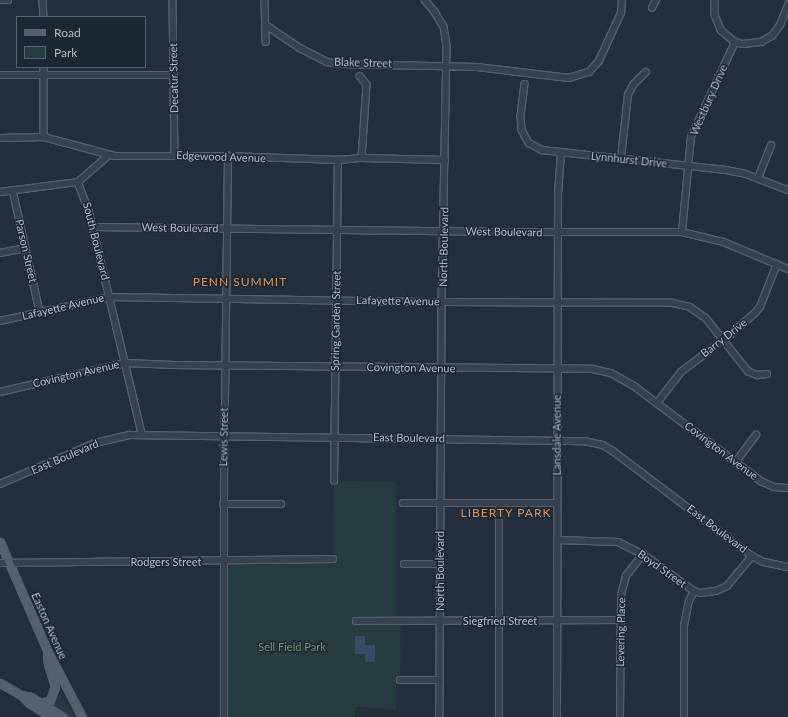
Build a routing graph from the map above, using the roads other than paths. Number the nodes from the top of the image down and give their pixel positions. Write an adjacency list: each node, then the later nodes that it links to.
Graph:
1 (0, 0): 2 (street)
2 (8, 0)
3 (43, 0): 12 (street)
4 (173, 0): 20 (street, Decatur Street)
5 (265, 0): 13 (street)
6 (425, 0): 16 (street, North Boulevard)
7 (622, 0): 16 (street, Blake Street)
8 (656, 0): 11 (street)
9 (715, 0): 15 (street)
10 (788, 5): 15 (street)
11 (652, 8)
12 (44, 16)
13 (266, 25): 14 (street); 16 (street, Blake Street)
14 (266, 42)
15 (735, 42): 35 (street, Westbury Drive)
16 (447, 65): 34 (street, North Boulevard)
17 (44, 68): 19 (street)
18 (646, 72): 32 (street)
19 (44, 74): 20 (street); 21 (street); 24 (street)
20 (174, 74): 29 (street, Decatur Street)
21 (0, 75)
22 (360, 76): 31 (street)
23 (525, 84): 27 (street, Lynnhurst Drive)
24 (44, 137): 25 (street, Edgewood Avenue); 28 (street, Edgewood Avenue)
25 (0, 138)
26 (771, 145): 36 (street)
27 (561, 153): 32 (street, Lynnhurst Drive); 45 (street, Lansdale Avenue)
28 (109, 155): 29 (street, Edgewood Avenue); 37 (street)
29 (175, 156): 30 (street, Edgewood Avenue)
30 (228, 156): 33 (street, Edgewood Avenue); 42 (street, Lewis Street)
31 (362, 158): 33 (street, Edgewood Avenue); 34 (street, Edgewood Avenue)
32 (621, 158): 35 (street, Lynnhurst Drive)
33 (338, 160): 43 (street, Spring Garden Street)
34 (445, 160): 44 (street, North Boulevard)
35 (688, 165): 36 (street, Lynnhurst Drive); 46 (street, Westbury Drive)
36 (758, 178): 39 (street, Lynnhurst Drive)
37 (78, 182): 38 (street); 41 (street, South Boulevard)
38 (13, 190): 40 (street); 47 (street, Parson Street)
39 (788, 190)
40 (0, 192)
41 (93, 227): 42 (street, West Boulevard); 51 (street, South Boulevard)
42 (228, 229): 43 (street, West Boulevard); 52 (street, Lewis Street)
43 (337, 231): 44 (street, West Boulevard); 53 (street, Spring Garden Street)
44 (444, 231): 45 (street, West Boulevard); 54 (street, North Boulevard)
45 (558, 232): 46 (street, West Boulevard); 55 (street, Lansdale Avenue)
46 (682, 232): 49 (street, West Boulevard)
47 (26, 248): 48 (street); 56 (street, Parson Street)
48 (0, 253)
49 (777, 264): 50 (street, West Boulevard); 58 (street, Barry Drive)
50 (788, 269)
51 (110, 297): 52 (street, Lafayette Avenue); 56 (street, Lafayette Avenue); 59 (street, South Boulevard)
52 (227, 298): 53 (street, Lafayette Avenue); 60 (street, Lewis Street)
53 (336, 300): 54 (street, Lafayette Avenue); 61 (street, Spring Garden Street)
54 (442, 302): 55 (street, Lafayette Avenue); 62 (street, North Boulevard)
55 (557, 303): 58 (street, Lafayette Avenue); 63 (street, Lansdale Avenue)
56 (40, 312): 57 (street, Lafayette Avenue)
57 (0, 321)
58 (723, 341): 64 (street, Lafayette Avenue); 66 (street, Barry Drive)
59 (126, 363): 60 (street, Covington Avenue); 65 (street, Covington Avenue); 67 (street, South Boulevard)
60 (226, 365): 61 (street, Covington Avenue); 68 (street, Lewis Street)
61 (336, 367): 62 (street, Covington Avenue); 70 (street, Spring Garden Street)
62 (442, 369): 63 (street, Covington Avenue); 71 (street, North Boulevard)
63 (558, 369): 66 (street, Covington Avenue); 72 (street, Lansdale Avenue)
64 (767, 374)
65 (0, 392)
66 (656, 403): 73 (street, Covington Avenue)
67 (142, 434): 68 (street, East Boulevard); 75 (street, East Boulevard)
68 (224, 435): 70 (street, East Boulevard); 81 (street, Lewis Street)
69 (756, 436): 73 (street)
70 (334, 437): 71 (street, East Boulevard); 74 (street, Spring Garden Street)
71 (441, 438): 72 (street, East Boulevard); 78 (street, North Boulevard)
72 (556, 440): 80 (street, Lansdale Avenue); 86 (street, East Boulevard)
73 (735, 463): 76 (street, Covington Avenue)
74 (334, 481)
75 (0, 484)
76 (788, 488)
77 (403, 503): 78 (street)
78 (440, 503): 79 (street); 92 (street, North Boulevard)
79 (499, 503): 80 (street); 95 (street)
80 (557, 503): 83 (street, Lansdale Avenue)
81 (224, 504): 82 (street); 88 (street, Lewis Street)
82 (281, 504)
83 (557, 540): 85 (street, Boyd Street); 96 (street, Lansdale Avenue)
84 (0, 542): 90 (main road, Easton Avenue)
85 (643, 554): 94 (street, Boyd Street); 97 (street, Levering Place)
86 (752, 556): 93 (street, East Boulevard); 94 (street, Boyd Street)
87 (333, 560): 88 (street, Rodgers Street)
88 (225, 562): 90 (street, Rodgers Street); 109 (street, Lewis Street)
89 (0, 563): 90 (street, Rodgers Street)
90 (9, 563): 100 (main road, Easton Avenue)
91 (404, 564): 92 (street)
92 (440, 564): 99 (street, North Boulevard)
93 (788, 567)
94 (694, 591): 114 (street)
95 (499, 620): 96 (street, Siegfried Street); 99 (street, Siegfried Street); 111 (street)
96 (558, 620): 97 (street, Siegfried Street); 112 (street, Lansdale Avenue)
97 (620, 620): 113 (street, Levering Place)
98 (356, 621): 99 (street, Siegfried Street)
99 (440, 621): 102 (street, North Boulevard)
100 (47, 650): 105 (main road); 108 (main road, Easton Avenue)
101 (400, 680): 102 (street)
102 (440, 680): 110 (street, North Boulevard)
103 (0, 683): 104 (main road)
104 (22, 695): 105 (main road); 106 (main road)
105 (40, 703): 107 (main road)
106 (51, 717)
107 (63, 717)
108 (82, 717)
109 (224, 717)
110 (440, 717)
111 (499, 717)
112 (557, 717)
113 (620, 717)
114 (684, 717)

